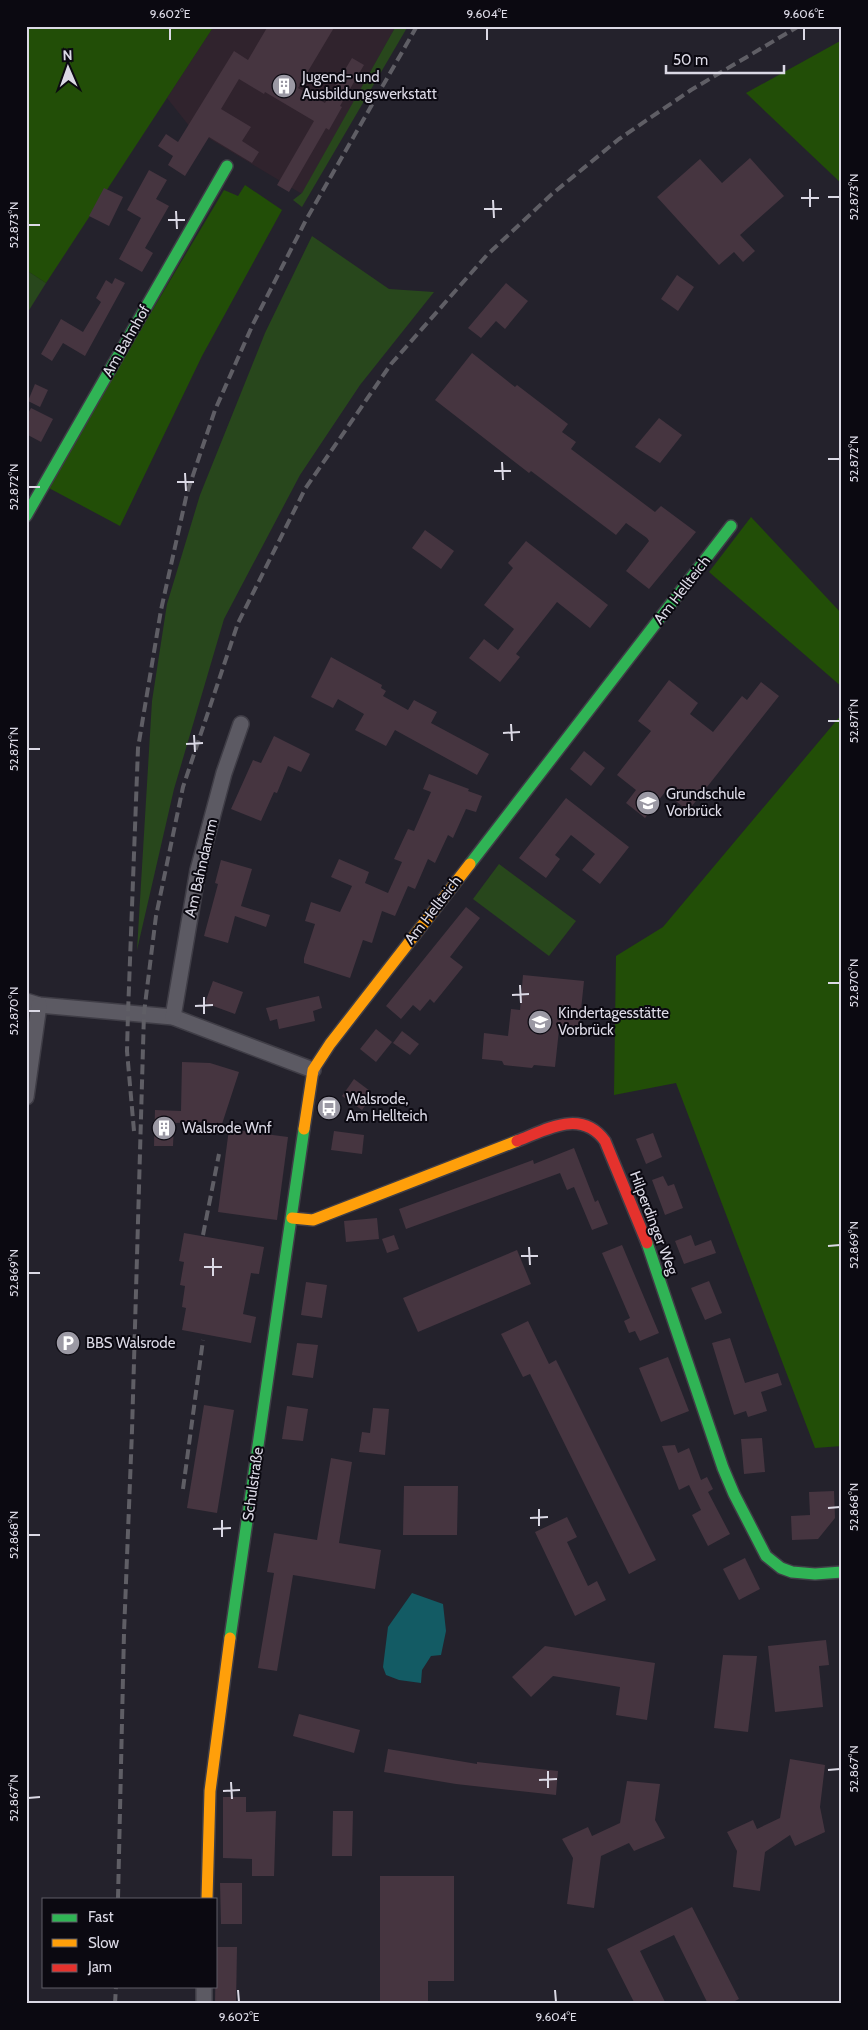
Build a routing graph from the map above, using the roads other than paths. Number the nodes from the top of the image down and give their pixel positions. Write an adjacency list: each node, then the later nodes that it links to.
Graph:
1 (227, 166): 2 (street, Am Bahnhof)
2 (26, 516)
3 (731, 526): 7 (street, Am Hellteich)
4 (241, 724): 6 (street, Am Bahndamm)
5 (32, 1003): 6 (street); 8 (street)
6 (173, 1016): 7 (street)
7 (313, 1070): 9 (street, Schulstraße)
8 (26, 1097)
9 (292, 1218): 10 (street, Hilperdinger Weg); 11 (street, Schulstraße)
10 (842, 1572)
11 (207, 1898)
12 (204, 1988): 13 (street)
13 (204, 2004)

